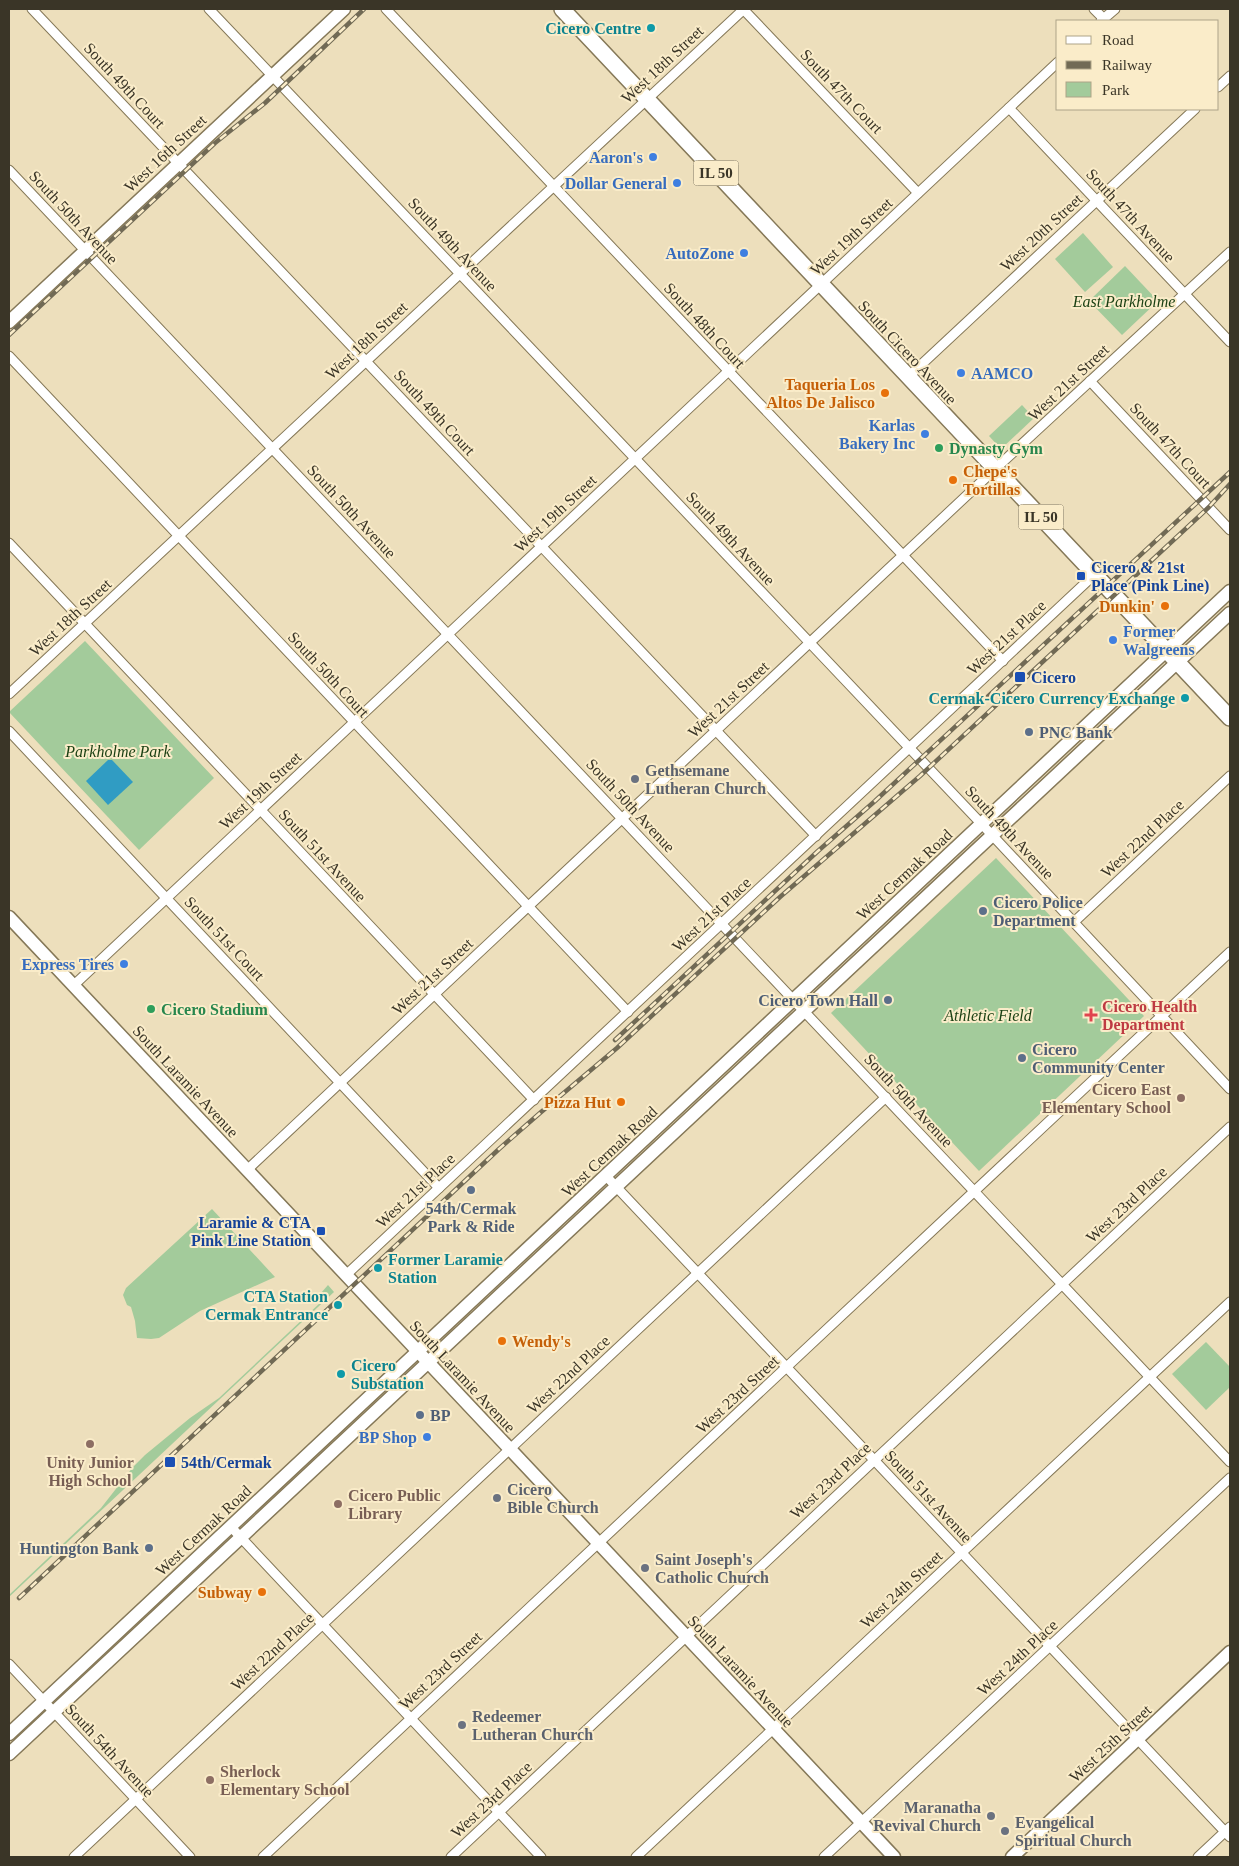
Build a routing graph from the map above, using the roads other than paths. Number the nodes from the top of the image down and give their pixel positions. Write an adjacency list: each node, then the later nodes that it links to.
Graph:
1 (32, 9): 17 (street, South 49th Court)
2 (209, 9): 11 (street, South 49th Avenue)
3 (344, 9): 11 (main road, West 16th Street)
4 (386, 9): 19 (street, South 48th Court)
5 (562, 9): 14 (main road, South Cicero Avenue / IL 50)
6 (744, 9): 14 (street, West 18th Street); 20 (street, South 47th Court)
7 (1094, 9): 9 (street)
8 (1115, 9): 9 (street)
9 (1103, 20)
10 (1056, 64): 15 (street, West 19th Street)
11 (272, 75): 17 (main road, West 16th Street); 24 (street, South 49th Avenue)
12 (1230, 76): 13 (street)
13 (1219, 87)
14 (647, 99): 19 (street, West 18th Street); 25 (main road, South Cicero Avenue / IL 50)
15 (1009, 108): 20 (street, West 19th Street); 21 (street, South 47th Avenue)
16 (1194, 110): 21 (street, West 20th Street)
17 (178, 163): 22 (main road, West 16th Street); 30 (street, South 49th Court)
18 (9, 170): 22 (street, South 50th Avenue)
19 (554, 186): 24 (street, West 18th Street); 31 (street, South 48th Court)
20 (918, 193): 25 (street, West 19th Street)
21 (1097, 201): 26 (street, South 47th Avenue); 32 (street, West 20th Street)
22 (85, 250): 27 (main road, West 16th Street); 34 (street, South 50th Avenue)
23 (1230, 252): 26 (street, West 21st Street)
24 (460, 274): 30 (street, West 18th Street); 35 (street, South 49th Avenue)
25 (821, 284): 31 (street, West 19th Street); 32 (main road, South Cicero Avenue / IL 50)
26 (1185, 294): 28 (street, South 47th Avenue); 33 (street, West 21st Street)
27 (9, 322)
28 (1230, 342)
29 (9, 356): 38 (street, South 50th Court)
30 (366, 361): 34 (street, West 18th Street); 40 (street, South 49th Court)
31 (729, 371): 35 (street, West 19th Street); 41 (street, South 48th Court)
32 (908, 377): 36 (main road, South Cicero Avenue / IL 50)
33 (1090, 381): 36 (street, West 21st Street); 37 (street, South 47th Court)
34 (272, 448): 38 (street, West 18th Street); 46 (street, South 50th Avenue)
35 (635, 458): 40 (street, West 19th Street); 47 (street, South 49th Avenue)
36 (995, 469): 41 (street, West 21st Street); 42 (main road, South Cicero Avenue / IL 50)
37 (1230, 530)
38 (178, 536): 45 (street, West 18th Street); 52 (street, South 50th Court)
39 (9, 543): 45 (street, South 51st Avenue)
40 (541, 547): 46 (street, West 19th Street); 54 (street, South 49th Court)
41 (903, 555): 47 (street, West 21st Street); 49 (street, South 48th Court)
42 (1095, 574): 48 (main road, South Cicero Avenue / IL 50); 49 (street, West 21st Place)
43 (1230, 591): 48 (main road, West Cermak Road)
44 (1230, 613): 48 (main road, West Cermak Road)
45 (85, 624): 50 (street, West 18th Street); 57 (street, South 51st Avenue)
46 (448, 634): 52 (street, West 19th Street); 58 (street, South 50th Avenue)
47 (810, 643): 54 (street, West 21st Street); 55 (street, South 49th Avenue)
48 (1172, 656): 51 (main road, South Cicero Avenue / IL 50); 59 (main road, West Cermak Road); 60 (main road, West Cermak Road)
49 (1003, 661): 55 (street, West 21st Place)
50 (9, 694)
51 (1230, 718)
52 (354, 722): 57 (street, West 19th Street); 63 (street, South 50th Court)
53 (9, 731): 62 (street, South 51st Court)
54 (715, 732): 58 (street, West 21st Street); 61 (street, South 49th Court)
55 (910, 748): 59 (street, South 49th Avenue); 61 (street, West 21st Place)
56 (1230, 776): 65 (street, West 22nd Place)
57 (260, 810): 62 (street, West 19th Street); 69 (street, South 51st Avenue)
58 (622, 819): 63 (street, West 21st Street); 66 (street, South 50th Avenue)
59 (982, 824): 60 (street, South 49th Avenue); 70 (main road, West Cermak Road)
60 (992, 835): 65 (street, South 49th Avenue); 71 (main road, West Cermak Road)
61 (816, 836): 66 (street, West 21st Place)
62 (167, 898): 68 (street, West 19th Street); 74 (street, South 51st Court)
63 (529, 906): 69 (street, West 21st Street); 72 (street, South 50th Court)
64 (9, 917): 68 (main road, South Laramie Avenue)
65 (1074, 922): 73 (street, South 49th Avenue)
66 (722, 924): 70 (street, South 50th Avenue); 72 (street, West 21st Place)
67 (1230, 952): 73 (street, West 23rd Street)
68 (74, 985): 79 (main road, South Laramie Avenue)
69 (435, 994): 74 (street, West 21st Street); 77 (street, South 51st Avenue)
70 (794, 1000): 71 (street, South 50th Avenue); 80 (main road, West Cermak Road)
71 (804, 1011): 76 (street, South 50th Avenue); 81 (main road, West Cermak Road)
72 (628, 1012): 77 (street, West 21st Place)
73 (1161, 1016): 75 (street, South 49th Avenue); 83 (street, West 23rd Street)
74 (341, 1083): 79 (street, West 21st Street); 82 (street, South 51st Court)
75 (1230, 1089)
76 (886, 1097): 83 (street, South 50th Avenue); 84 (street, West 22nd Place)
77 (534, 1100): 82 (street, West 21st Place)
78 (1230, 1127): 86 (street, West 23rd Place)
79 (247, 1170): 85 (main road, South Laramie Avenue)
80 (606, 1176): 81 (street, South 51st Avenue); 88 (main road, West Cermak Road)
81 (616, 1186): 84 (street, South 51st Avenue); 89 (main road, West Cermak Road)
82 (439, 1188): 85 (street, West 21st Place)
83 (975, 1192): 86 (street, South 50th Avenue); 90 (street, West 23rd Street)
84 (698, 1273): 90 (street, South 51st Avenue); 92 (street, West 22nd Place)
85 (346, 1275): 88 (main road, South Laramie Avenue)
86 (1062, 1284): 91 (street, South 50th Avenue); 93 (street, West 23rd Place)
87 (1230, 1302): 91 (street, West 24th Street)
88 (418, 1352): 89 (main road, South Laramie Avenue); 96 (main road, West Cermak Road)
89 (428, 1363): 92 (main road, South Laramie Avenue); 97 (main road, West Cermak Road)
90 (787, 1368): 93 (street, South 51st Avenue); 98 (street, West 23rd Street)
91 (1150, 1377): 94 (street, South 50th Avenue); 99 (street, West 24th Street)
92 (510, 1450): 98 (main road, South Laramie Avenue); 100 (street, West 22nd Place)
93 (874, 1460): 99 (street, South 51st Avenue); 101 (street, West 23rd Place)
94 (1230, 1462)
95 (1230, 1478): 102 (street, West 24th Place)
96 (231, 1527): 97 (street); 105 (main road, West Cermak Road)
97 (240, 1537): 100 (street); 106 (main road, West Cermak Road)
98 (598, 1544): 101 (main road, South Laramie Avenue); 107 (street, West 23rd Street)
99 (962, 1553): 102 (street, South 51st Avenue); 108 (street, West 24th Street)
100 (322, 1624): 107 (street); 112 (street, West 22nd Place)
101 (685, 1636): 108 (main road, South Laramie Avenue); 113 (street, West 23rd Place)
102 (1050, 1646): 110 (street, South 51st Avenue); 114 (street, West 24th Place)
103 (1230, 1652): 110 (main road, West 25th Street)
104 (9, 1664): 105 (street, South 54th Avenue)
105 (44, 1702): 106 (street, South 54th Avenue); 109 (main road, West Cermak Road)
106 (54, 1712): 111 (main road, West Cermak Road); 112 (street, South 54th Avenue)
107 (411, 1719): 113 (street); 118 (street, West 23rd Street)
108 (773, 1729): 114 (main road, South Laramie Avenue); 121 (street, West 24th Street)
109 (9, 1734)
110 (1138, 1740): 115 (street, South 51st Avenue); 124 (main road, West 25th Street)
111 (9, 1754)
112 (136, 1799): 116 (street, West 22nd Place); 117 (street, South 54th Avenue)
113 (499, 1812): 119 (street, West 23rd Place); 120 (street)
114 (862, 1822): 122 (street, West 24th Place); 123 (main road, South Laramie Avenue)
115 (1228, 1832): 125 (street)
116 (74, 1857)
117 (190, 1857)
118 (263, 1857)
119 (451, 1857)
120 (541, 1857)
121 (636, 1857)
122 (824, 1857)
123 (894, 1857)
124 (1012, 1857)
125 (1198, 1857)

